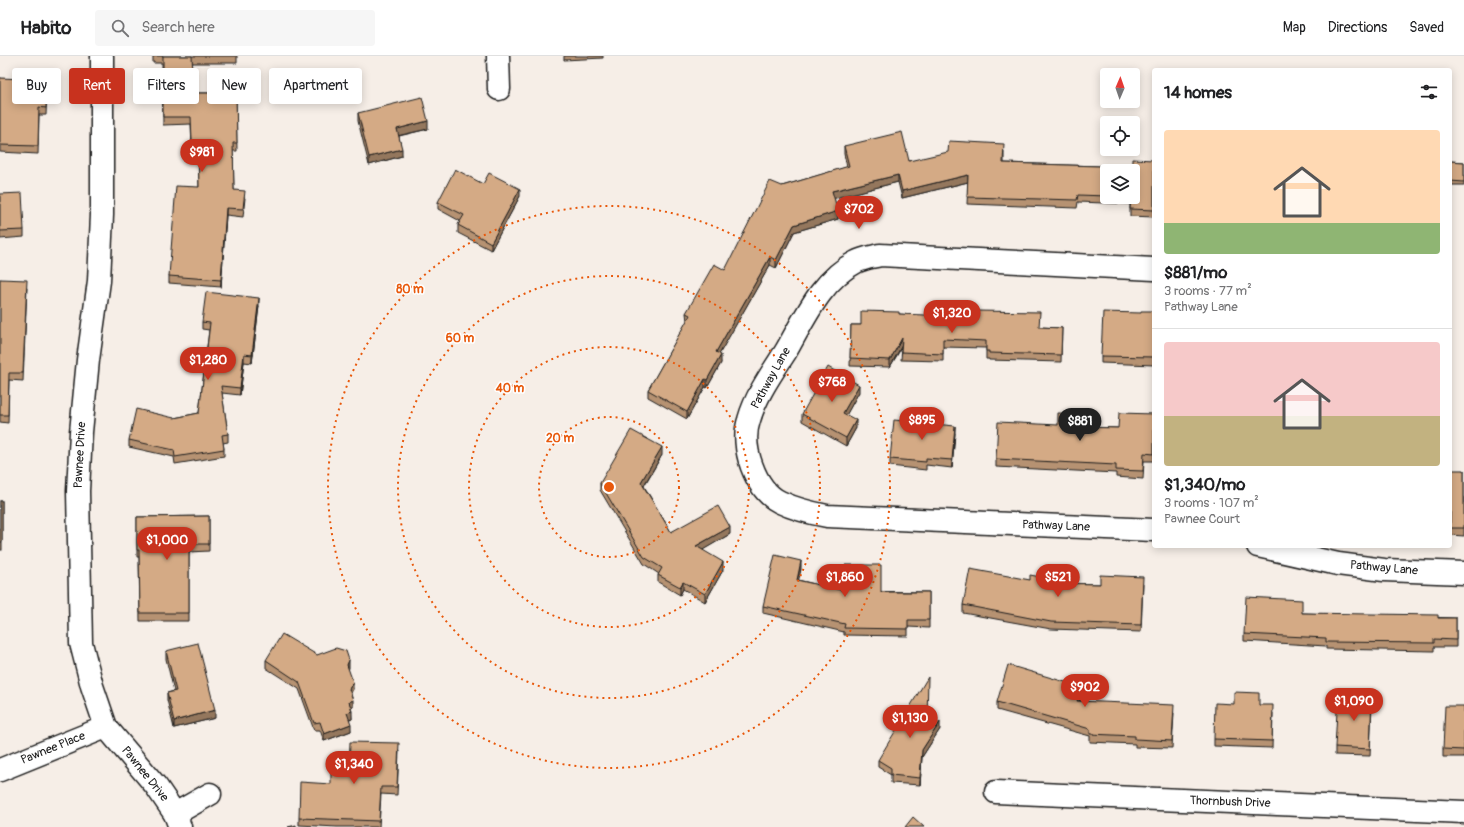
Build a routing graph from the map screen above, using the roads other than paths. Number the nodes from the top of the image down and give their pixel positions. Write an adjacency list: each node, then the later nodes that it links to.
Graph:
1 (102, 56): 8 (street, Pawnee Drive)
2 (498, 56): 3 (street)
3 (499, 89)
4 (1152, 269): 5 (street, Pathway Lane)
5 (1152, 530)
6 (1267, 548): 7 (street, Pathway Lane)
7 (1464, 573)
8 (106, 727): 9 (street, Pawnee Place); 13 (street, Pawnee Drive)
9 (0, 770)
10 (996, 792): 12 (street, Thornbush Drive)
11 (210, 794): 13 (street)
12 (1464, 812)
13 (178, 820)

